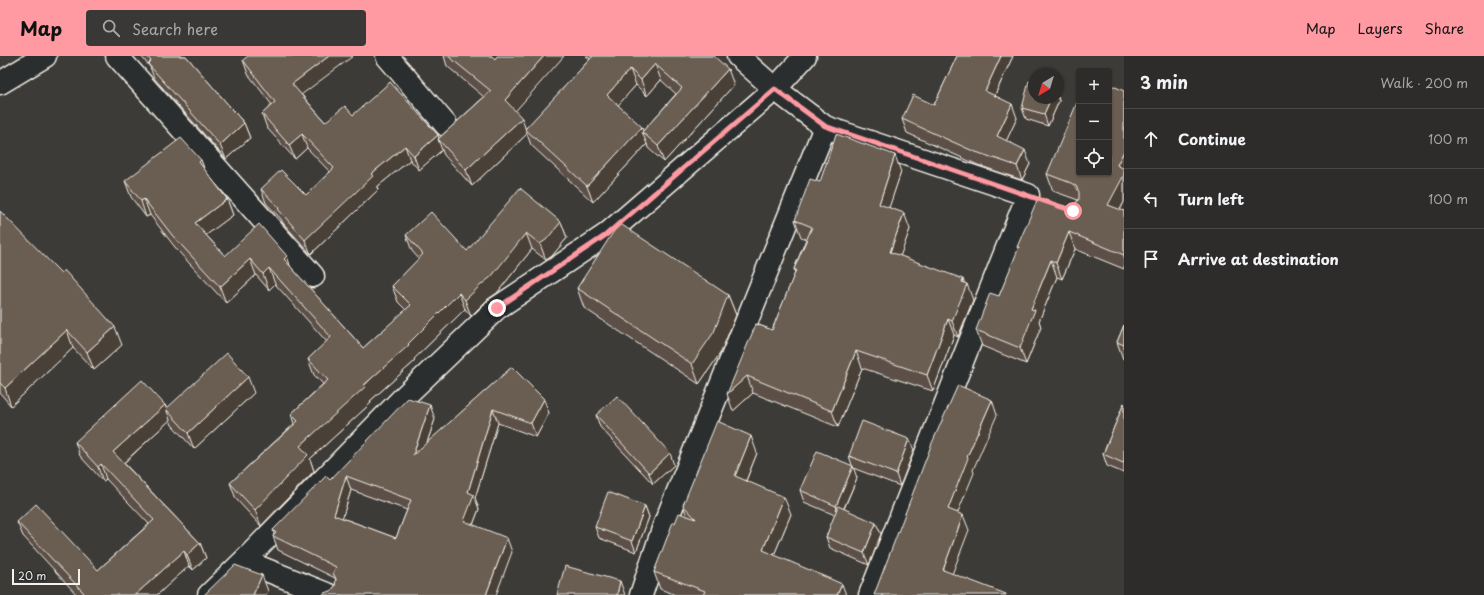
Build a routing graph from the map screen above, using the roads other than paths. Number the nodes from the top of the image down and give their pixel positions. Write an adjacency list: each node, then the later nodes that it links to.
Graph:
1 (45, 56): 6 (street)
2 (117, 56): 12 (street)
3 (387, 56): 8 (street)
4 (738, 56): 7 (street)
5 (805, 56): 7 (street)
6 (0, 84)
7 (775, 89): 9 (street); 13 (street)
8 (446, 125)
9 (825, 126): 10 (street); 16 (street)
10 (1028, 195): 11 (street); 17 (street)
11 (1050, 203)
12 (313, 276)
13 (244, 561): 14 (street); 15 (street)
14 (209, 595)
15 (329, 595)
16 (641, 595)
17 (870, 595)

